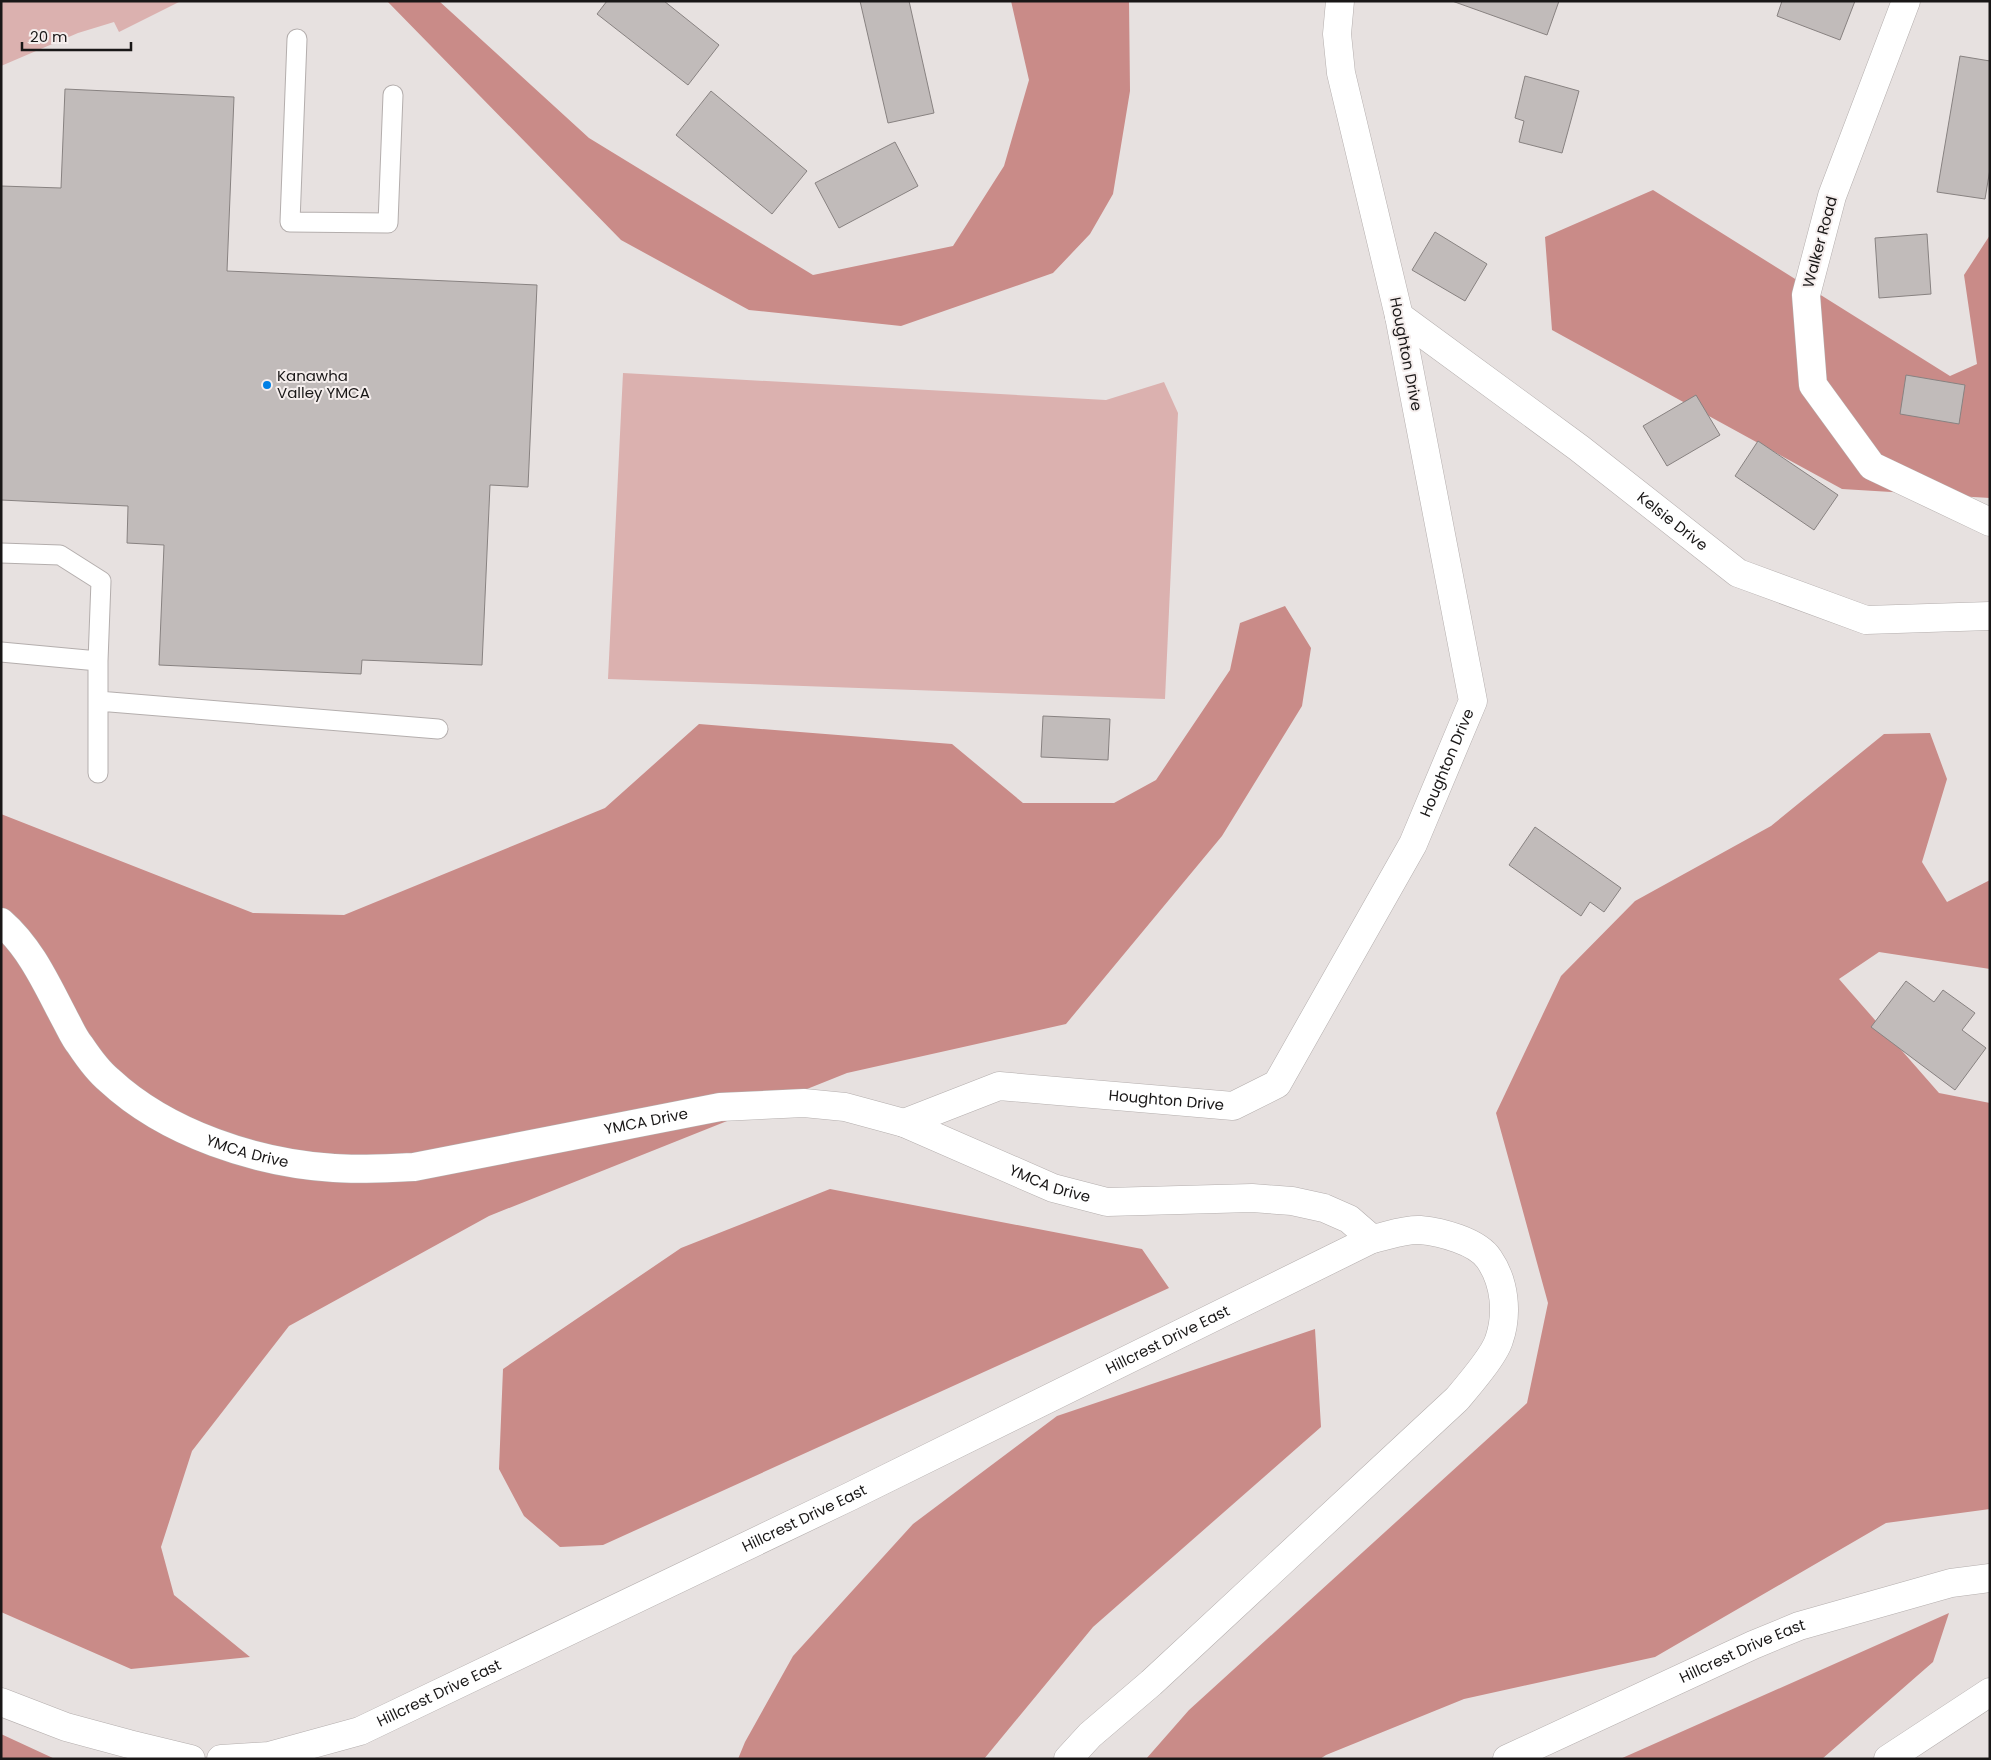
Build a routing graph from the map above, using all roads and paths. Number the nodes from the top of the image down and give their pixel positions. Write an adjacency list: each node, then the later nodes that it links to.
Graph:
1 (1340, 1): 5 (street, Houghton Drive)
2 (1906, 1): 6 (street, Walker Road)
3 (296, 39): 4 (lane)
4 (393, 95)
5 (1399, 316): 8 (street, Kelsie Drive); 15 (street, Houghton Drive)
6 (1990, 522)
7 (1, 553): 10 (lane)
8 (1990, 616)
9 (1, 652): 10 (lane)
10 (98, 661): 11 (lane)
11 (98, 701): 12 (lane); 13 (lane)
12 (438, 729)
13 (98, 774)
14 (1, 922): 15 (street, YMCA Drive)
15 (904, 1123): 16 (street, YMCA Drive)
16 (1372, 1239): 21 (street, Hillcrest Drive East); 22 (street, Hillcrest Drive East)
17 (1990, 1578): 23 (street, Hillcrest Drive East)
18 (1990, 1692): 24 (street)
19 (1, 1702): 20 (street)
20 (191, 1759)
21 (221, 1759)
22 (1068, 1759)
23 (1507, 1759)
24 (1888, 1759)

